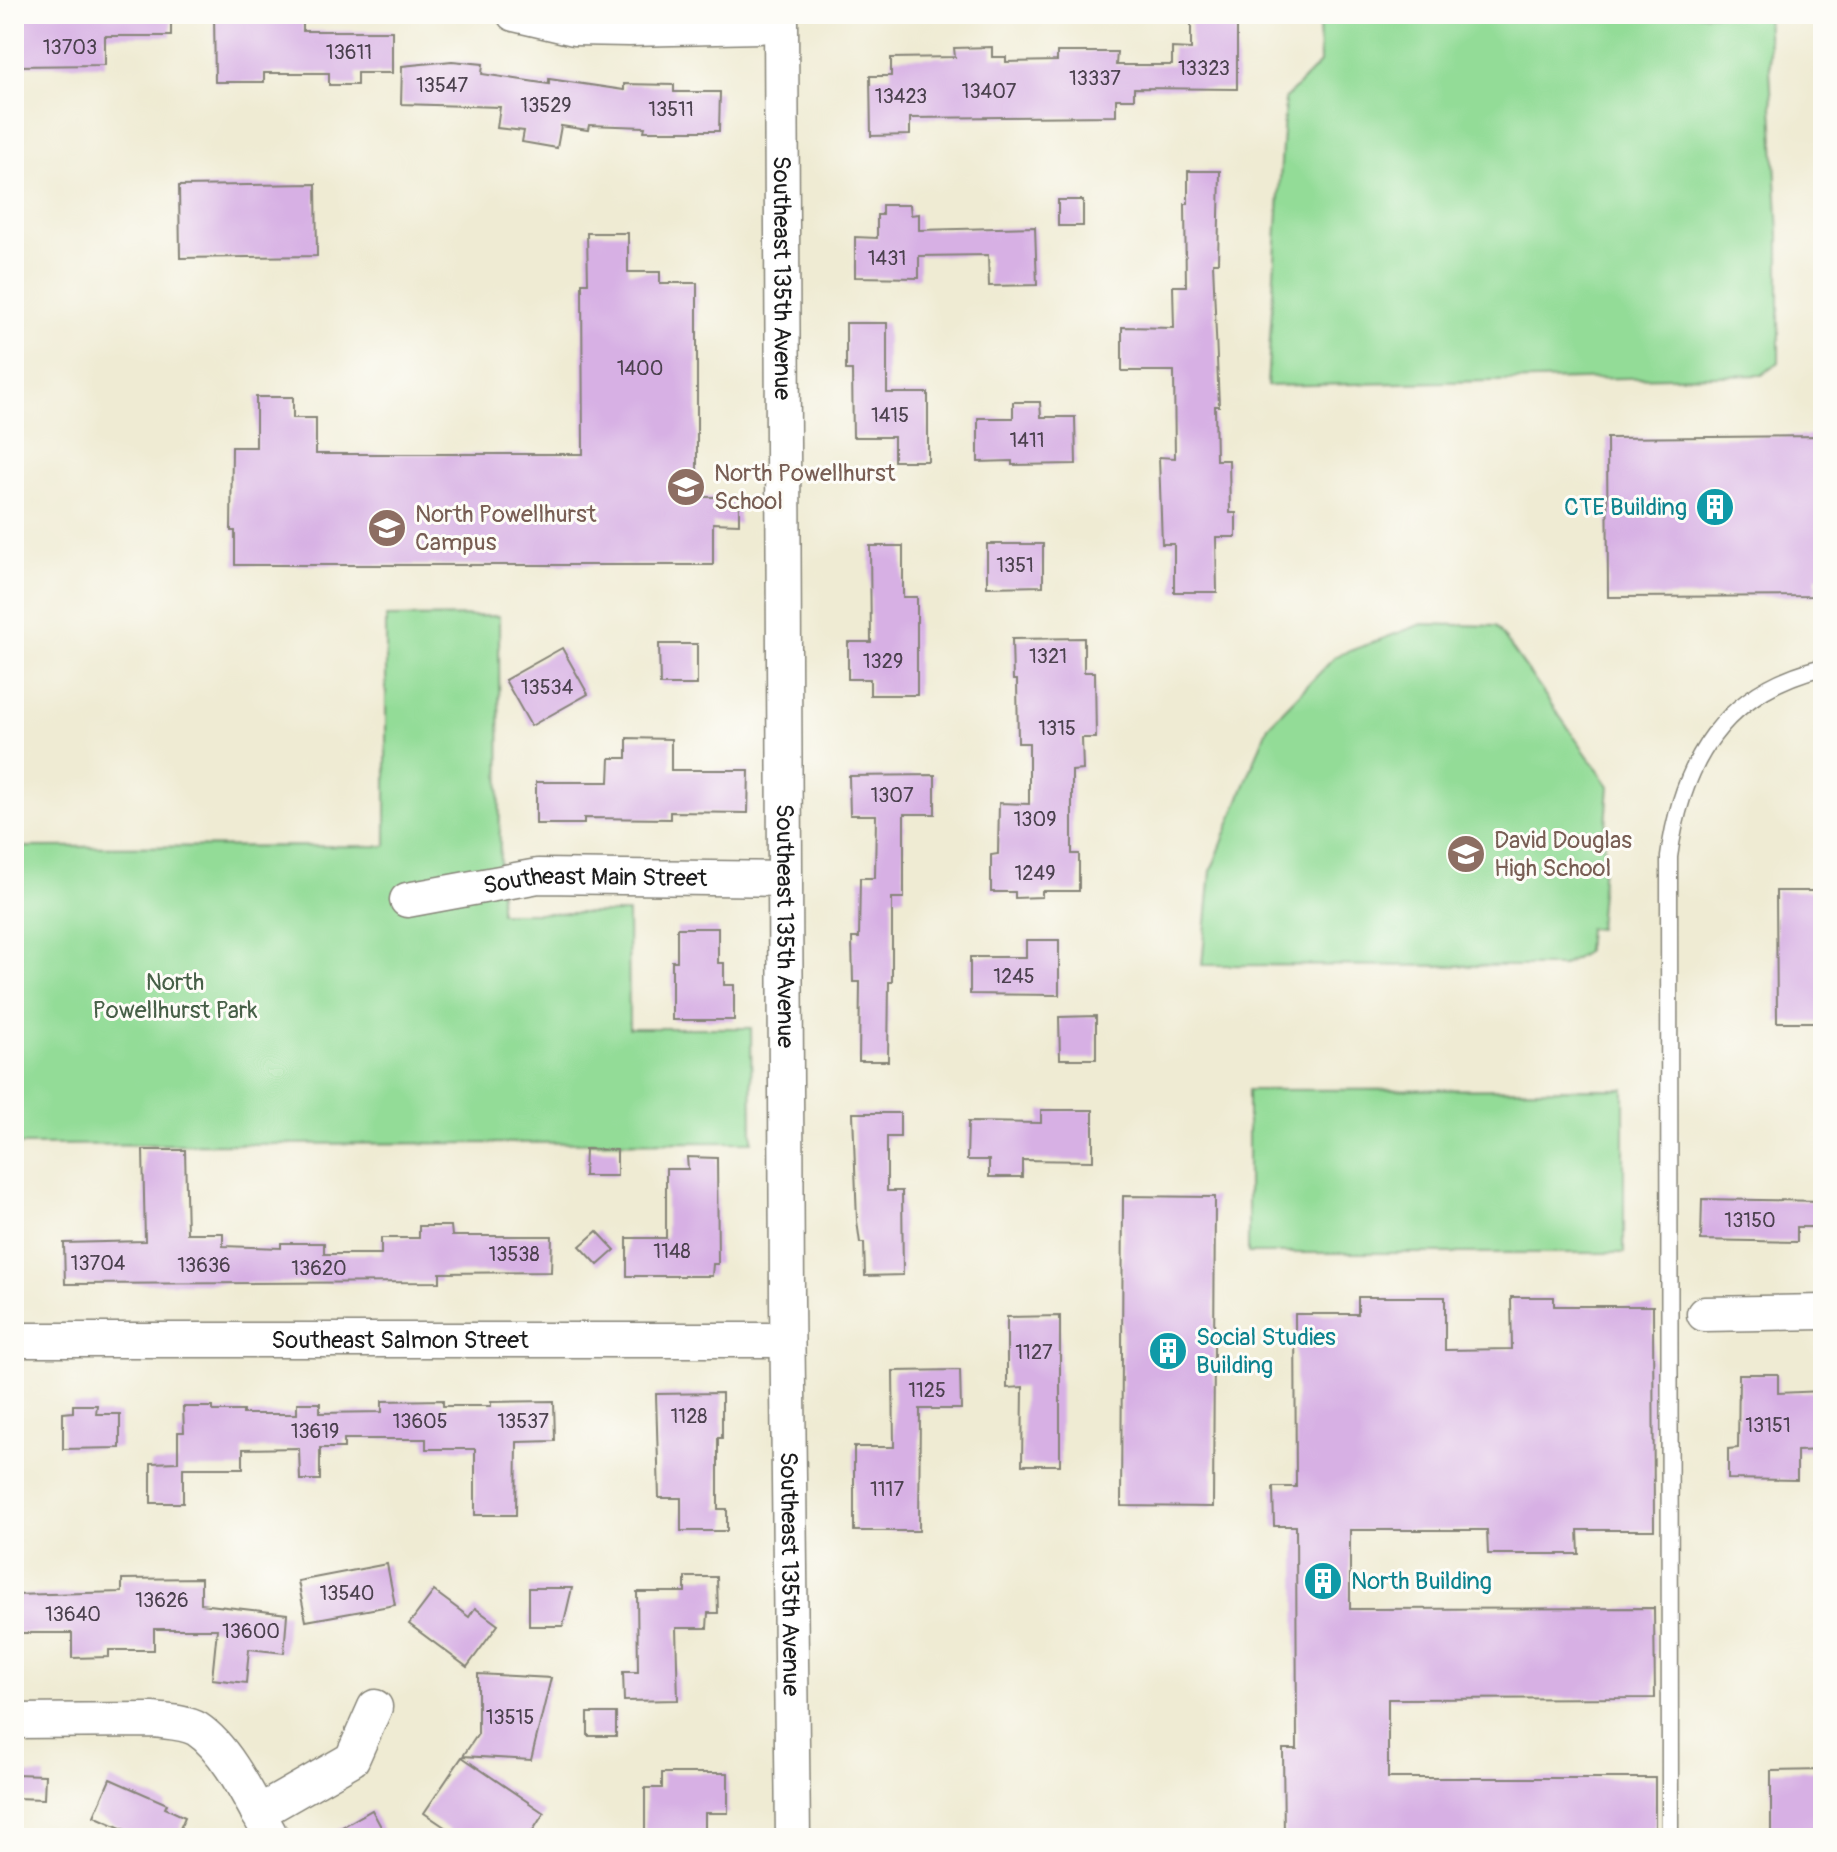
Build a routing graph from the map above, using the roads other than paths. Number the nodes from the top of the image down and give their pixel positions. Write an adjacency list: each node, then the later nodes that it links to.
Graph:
1 (514, 14): 2 (street)
2 (781, 14): 4 (street, Southeast 135th Avenue)
3 (1823, 667): 14 (lane)
4 (785, 879): 5 (street, Southeast Main Street); 9 (street, Southeast 135th Avenue)
5 (407, 900)
6 (1823, 1312): 7 (street)
7 (1704, 1314)
8 (14, 1340): 9 (street, Southeast Salmon Street)
9 (787, 1340): 13 (street, Southeast 135th Avenue)
10 (375, 1707): 12 (street)
11 (14, 1721): 12 (street)
12 (265, 1826)
13 (793, 1838)
14 (1670, 1838)

